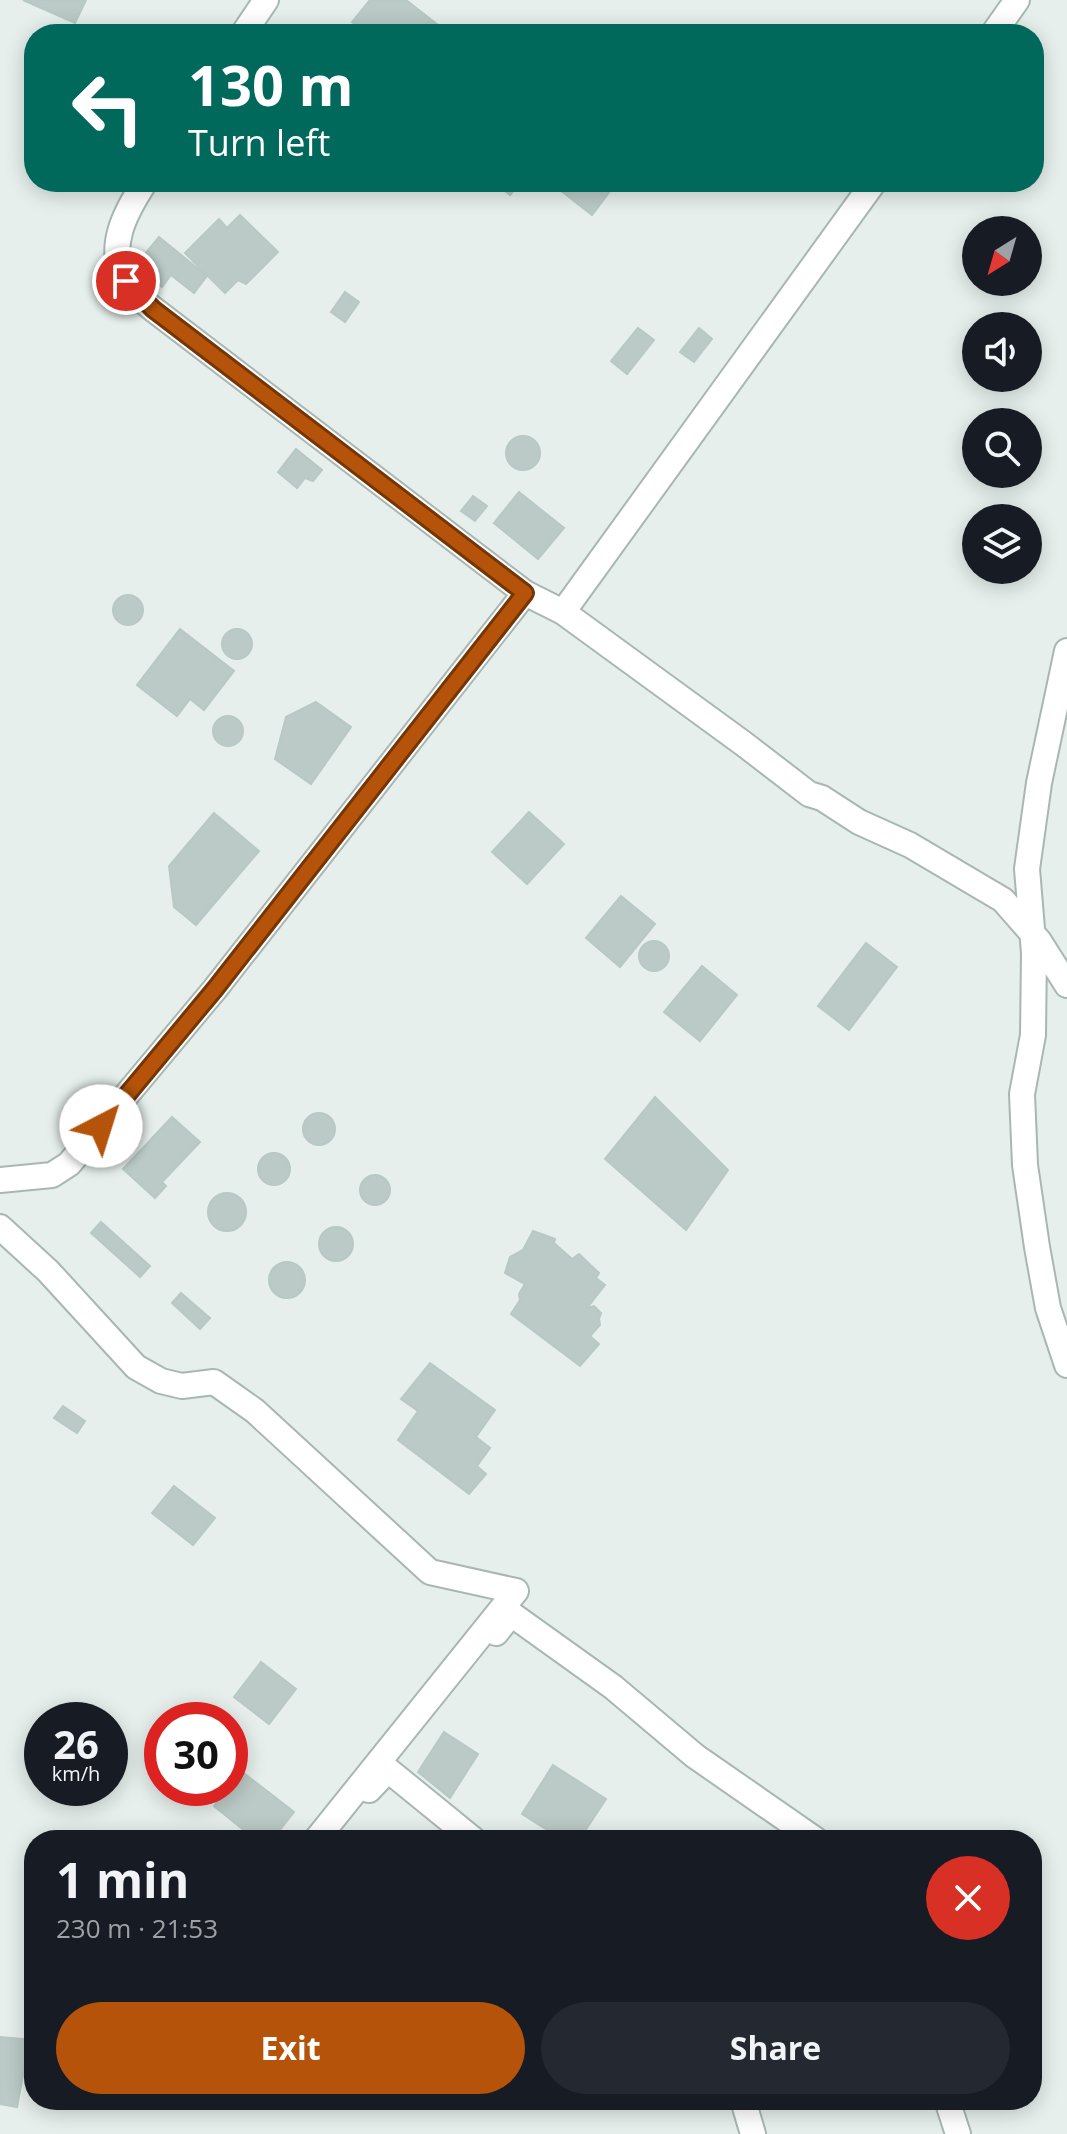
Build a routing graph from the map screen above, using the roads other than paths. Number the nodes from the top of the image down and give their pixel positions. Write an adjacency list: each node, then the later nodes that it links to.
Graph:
1 (266, 0): 3 (street)
2 (1017, 0): 4 (street)
3 (250, 24)
4 (1000, 24)
5 (139, 192): 7 (street)
6 (867, 192): 8 (street)
7 (525, 593): 8 (street); 12 (street)
8 (563, 612): 10 (street)
9 (1067, 651): 10 (street)
10 (1032, 933): 11 (street); 14 (street)
11 (1067, 985)
12 (0, 1180)
13 (0, 1227): 16 (street)
14 (1067, 1365)
15 (388, 1770): 17 (street); 18 (street); 19 (street)
16 (326, 1830)
17 (328, 1830)
18 (462, 1830)
19 (802, 1830)
20 (746, 2110): 22 (street)
21 (950, 2110): 23 (street)
22 (753, 2134)
23 (958, 2134)

